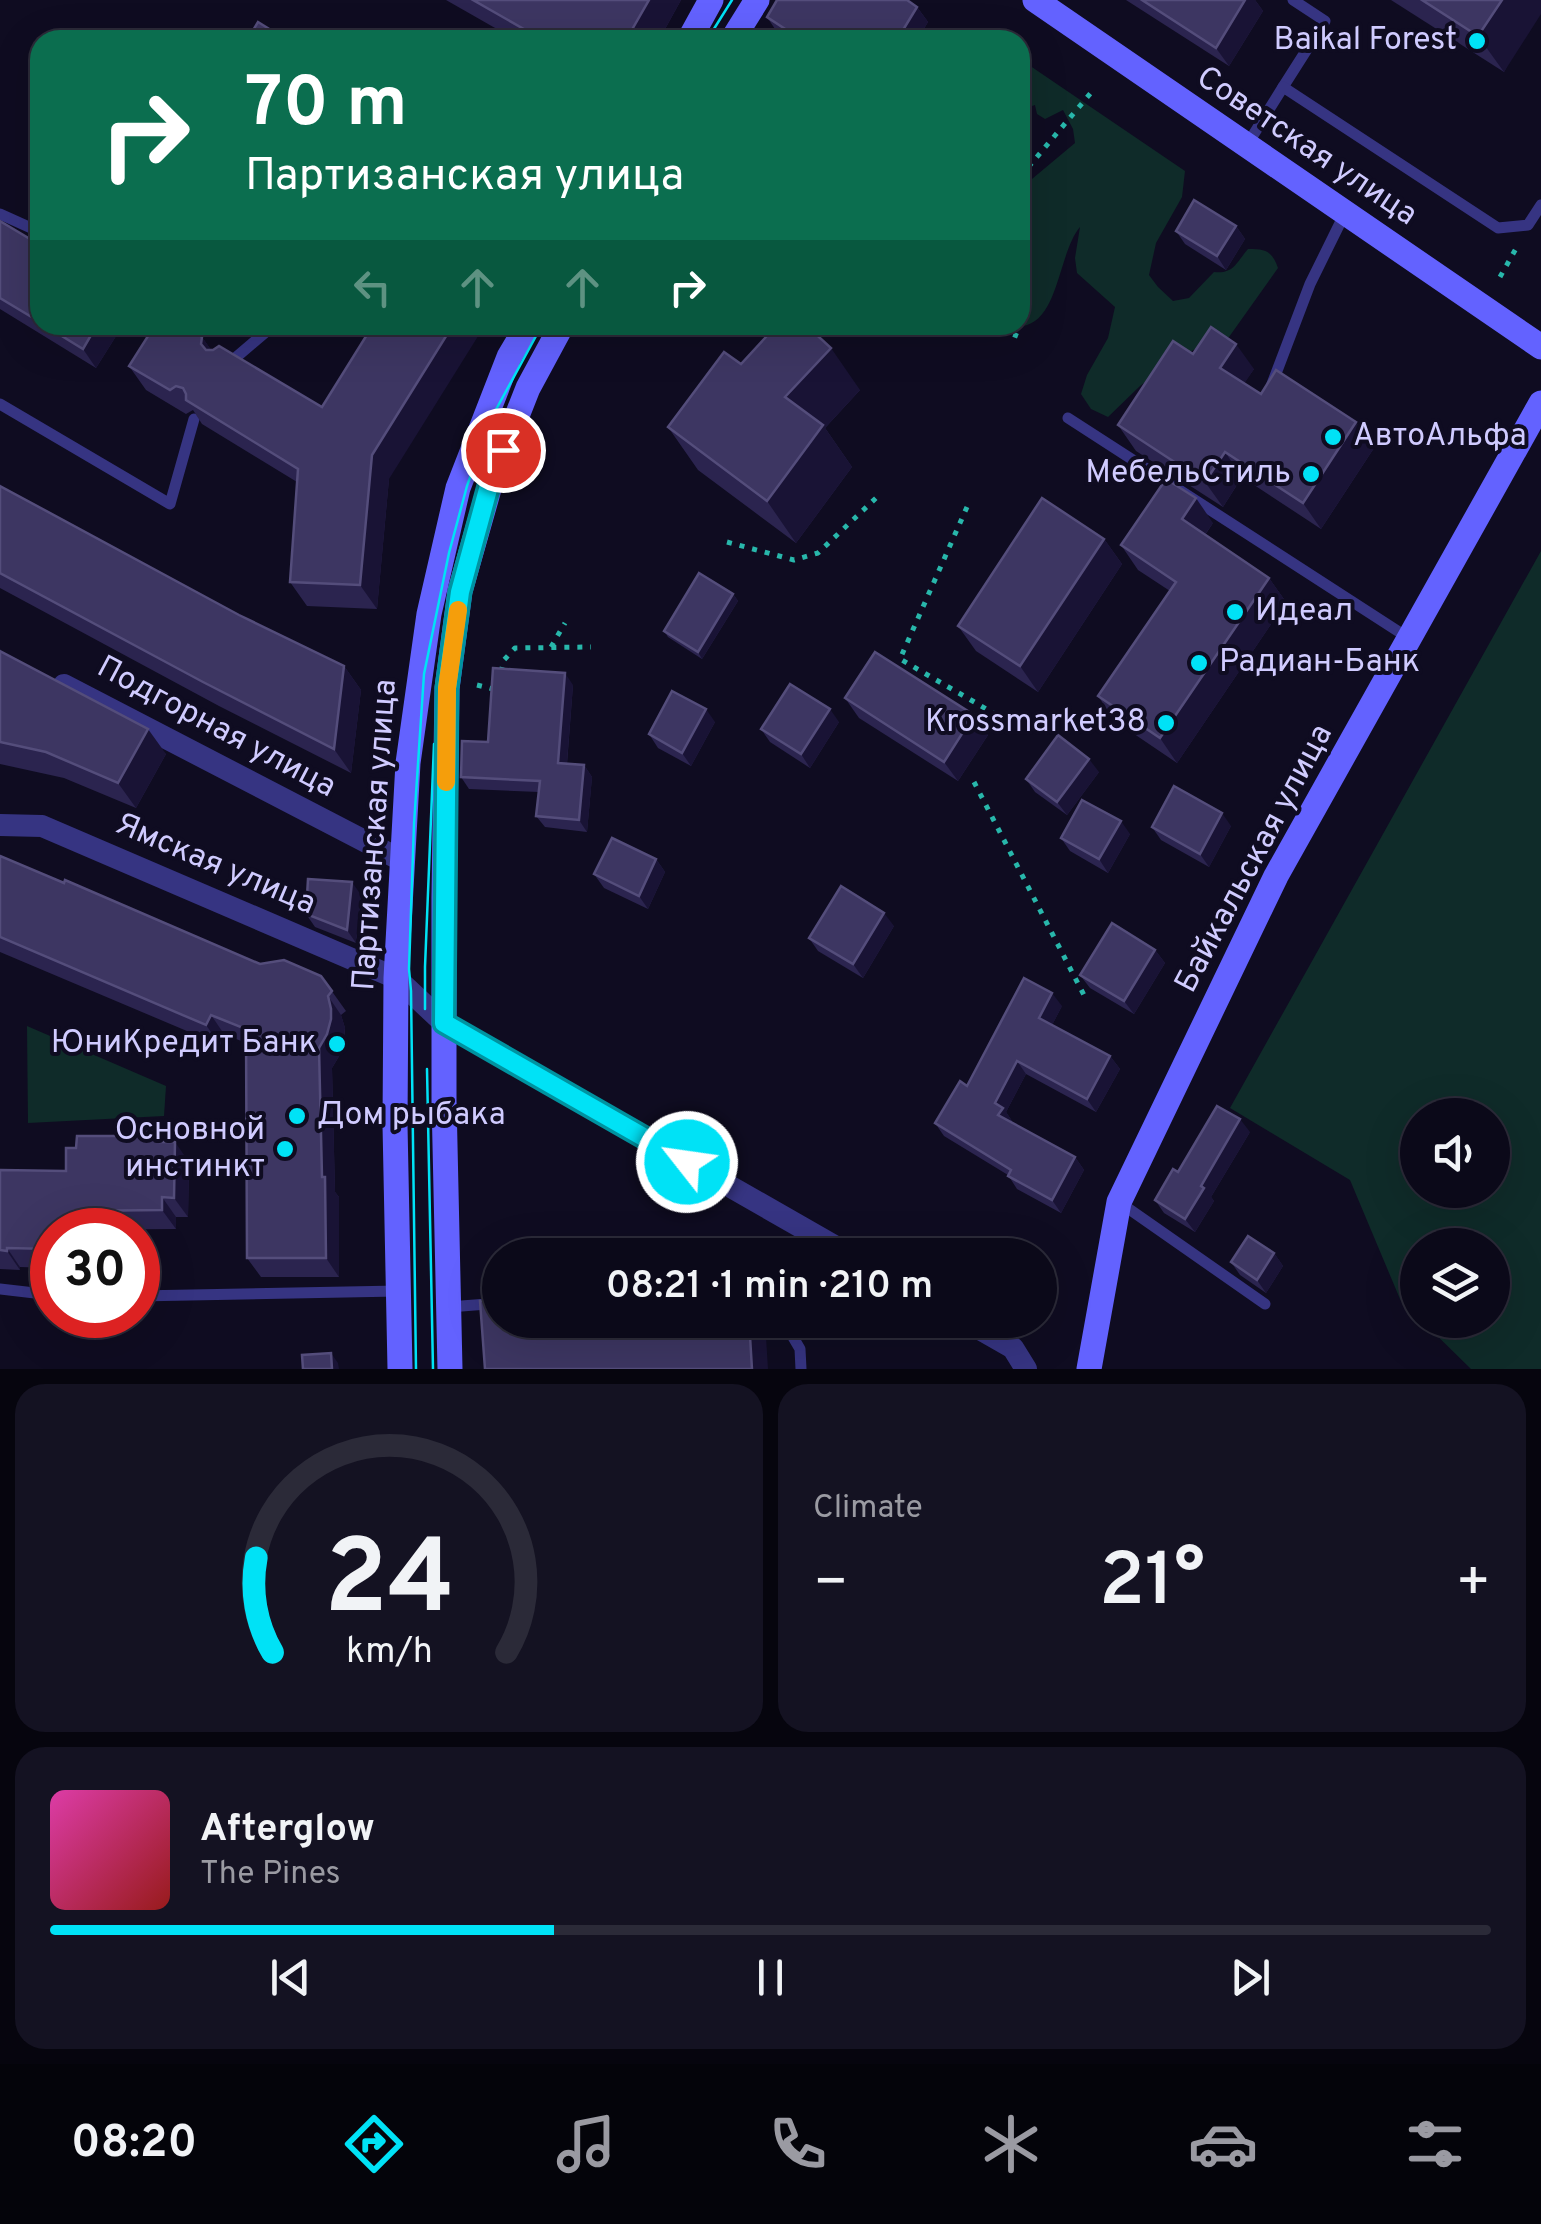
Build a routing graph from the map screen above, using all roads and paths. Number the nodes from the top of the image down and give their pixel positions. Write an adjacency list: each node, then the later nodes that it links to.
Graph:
1 (712, 0): 5 (street)
2 (757, 0): 6 (street)
3 (1035, 0): 9 (street, Советская улица)
4 (1293, 0): 7 (lane)
5 (694, 30)
6 (738, 30)
7 (1283, 87): 9 (lane); 14 (lane)
8 (1095, 88): 10 (path)
9 (1246, 145): 12 (street, Советская улица)
10 (1030, 165)
11 (1541, 205): 14 (lane)
12 (1345, 213): 22 (street, Советская улица); 24 (lane)
13 (0, 214): 15 (lane)
14 (1528, 225): 16 (path)
15 (30, 228)
16 (1500, 278)
17 (262, 335): 23 (lane)
18 (522, 335): 43 (street, Партизанская улица)
19 (557, 335): 46 (street, Партизанская улица)
20 (1017, 335): 21 (path)
21 (1025, 338)
22 (1541, 347)
23 (227, 365)
24 (1270, 390)
25 (0, 404): 27 (lane)
26 (1541, 404): 33 (street, Байкальская улица)
27 (194, 418)
28 (1068, 418): 33 (lane)
29 (876, 498): 31 (path)
30 (966, 508): 40 (path)
31 (727, 542)
32 (565, 623): 35 (path)
33 (1410, 639): 47 (street, Байкальская улица)
34 (591, 646): 35 (path)
35 (551, 648): 36 (path)
36 (500, 674)
37 (52, 679): 43 (street, Подгорная улица)
38 (476, 685): 39 (path)
39 (496, 703)
40 (996, 714)
41 (974, 782): 45 (path)
42 (0, 825): 44 (street, Ямская улица)
43 (402, 861): 44 (street, Партизанская улица)
44 (396, 978): 46 (street, Ямская улица); 51 (street, Партизанская улица)
45 (1087, 1001)
46 (444, 1023): 48 (street); 55 (street, Партизанская улица)
47 (1119, 1202): 53 (lane); 62 (street, Байкальская улица)
48 (810, 1238)
49 (0, 1289): 50 (lane)
50 (30, 1292)
51 (400, 1292): 52 (lane); 58 (street, Партизанская улица)
52 (160, 1296)
53 (1265, 1304)
54 (482, 1305): 55 (lane)
55 (448, 1308): 59 (street, Партизанская улица)
56 (793, 1338): 60 (lane)
57 (996, 1338): 61 (street)
58 (400, 1369)
59 (450, 1369)
60 (801, 1369)
61 (1026, 1369)
62 (1089, 1369)

